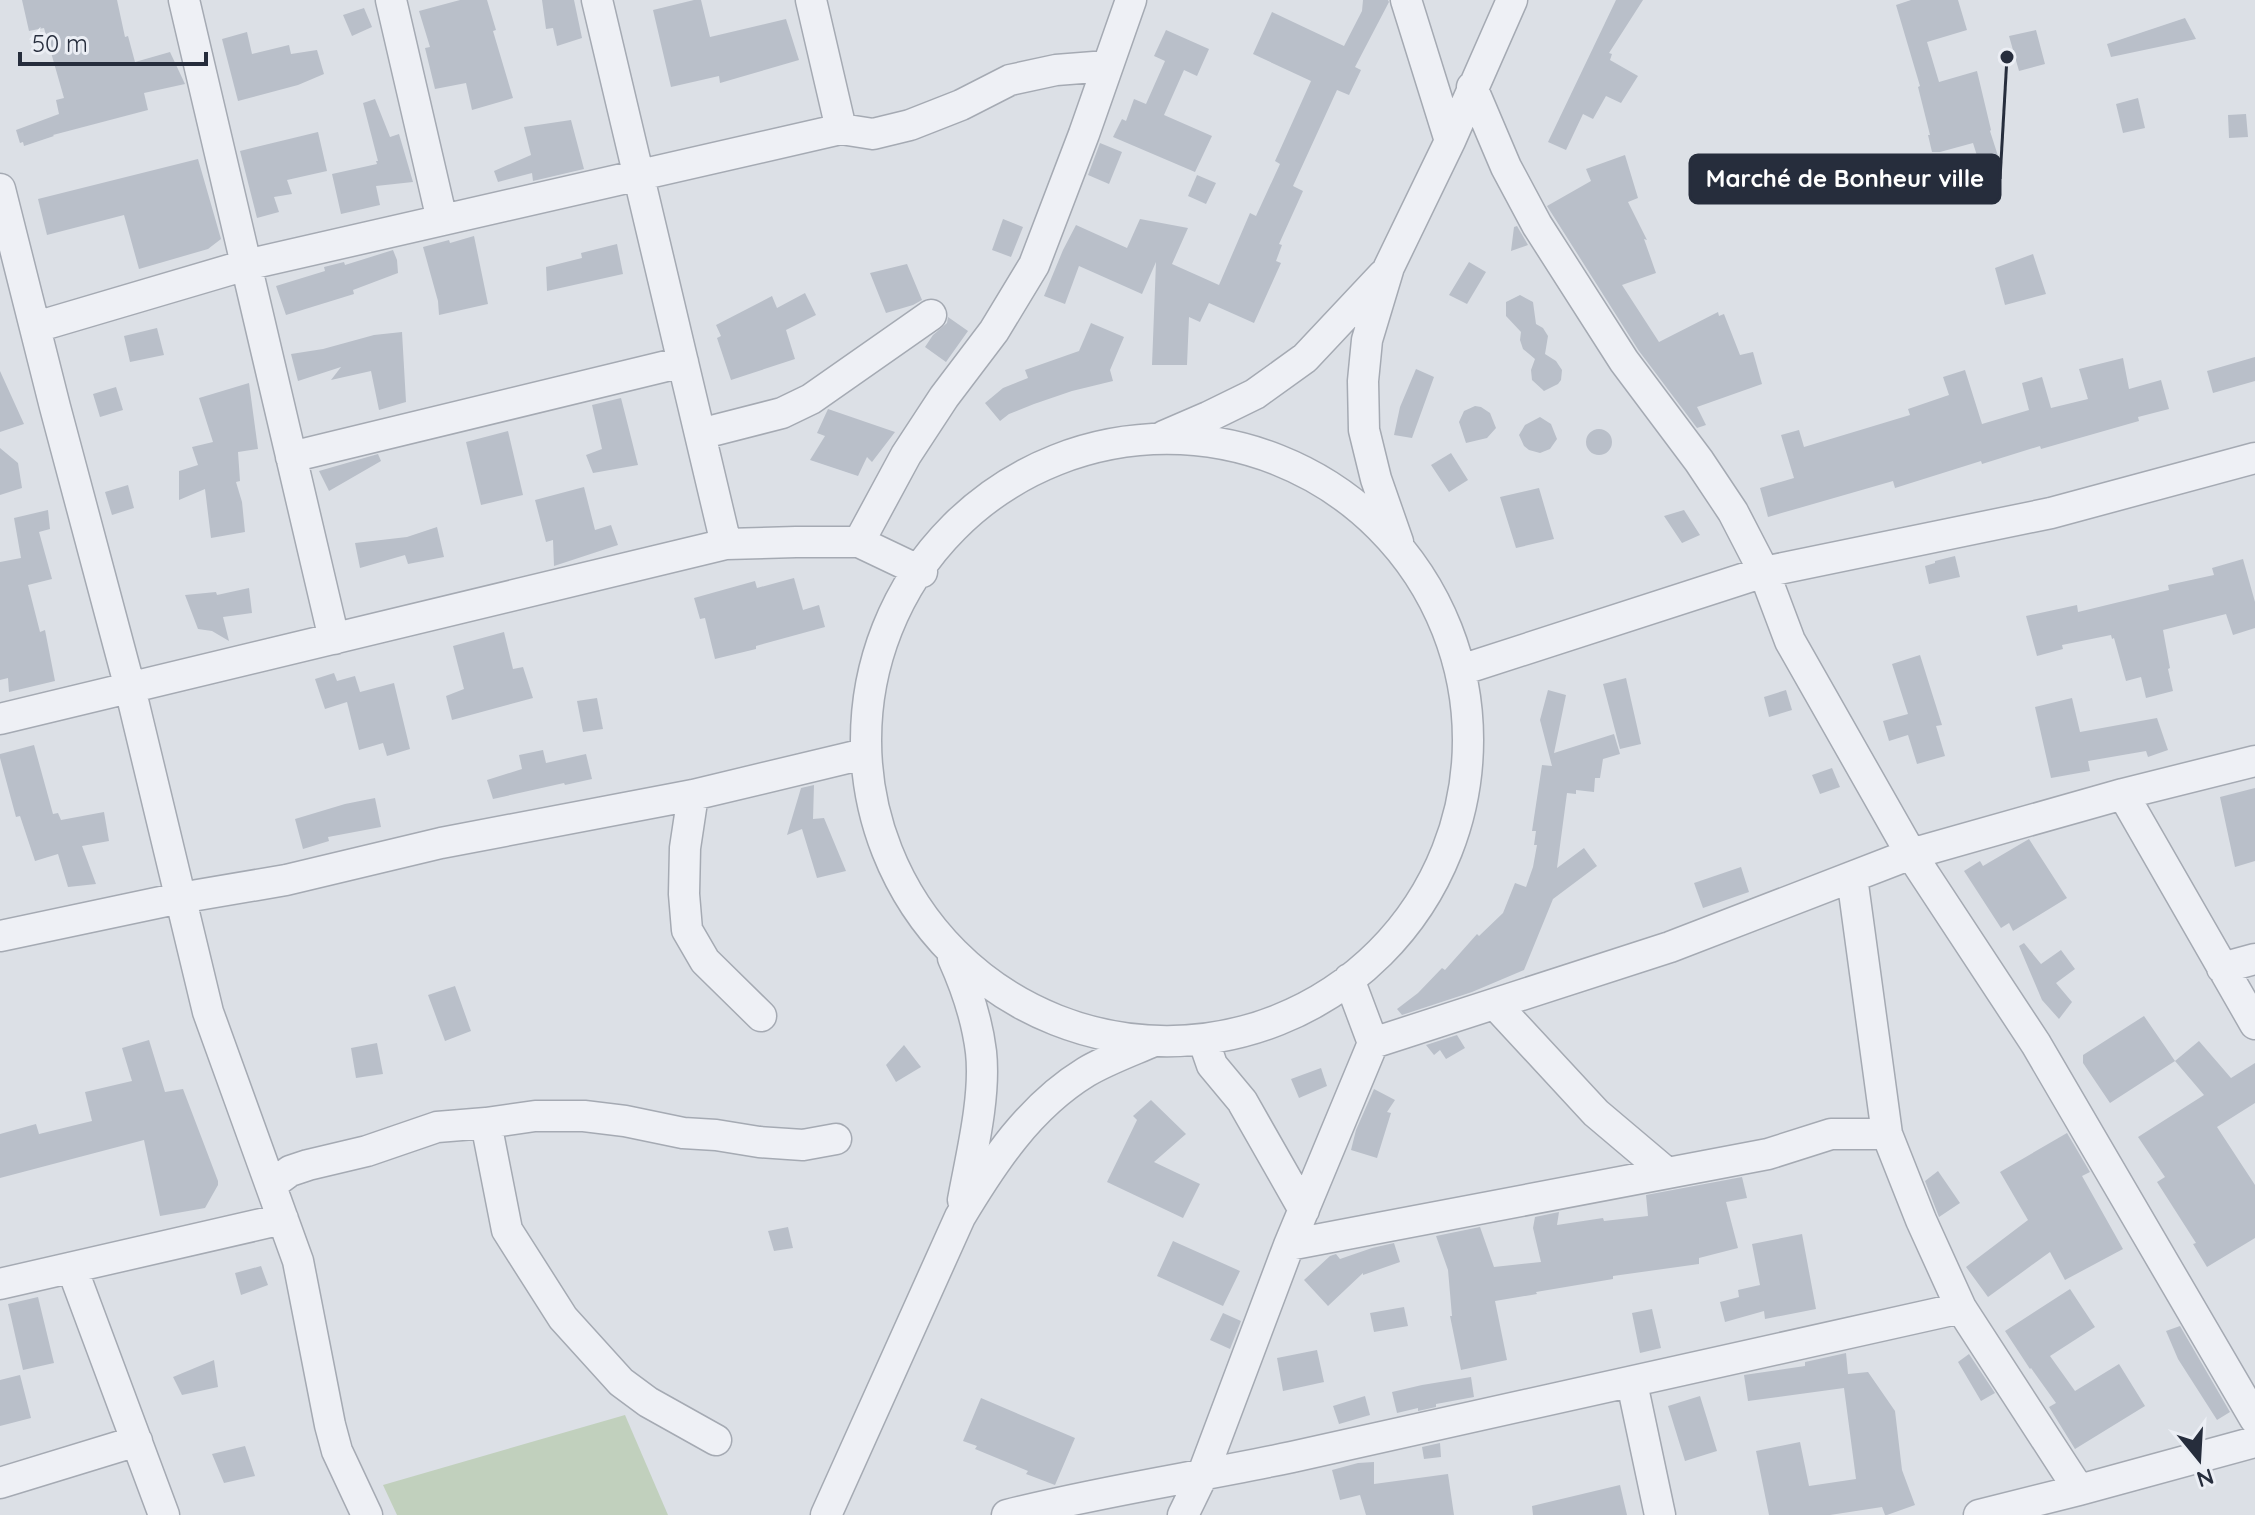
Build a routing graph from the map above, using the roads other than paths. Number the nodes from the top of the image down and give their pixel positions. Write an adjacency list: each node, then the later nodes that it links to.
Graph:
1 (184, 0): 15 (street)
2 (391, 0): 14 (street)
3 (597, 0): 12 (street)
4 (811, 0): 10 (street)
5 (1131, 0): 8 (street)
6 (1406, 0): 11 (street)
7 (1512, 0): 9 (street)
8 (1107, 66): 10 (street); 24 (street)
9 (1472, 87): 11 (street); 28 (street)
10 (841, 129): 12 (street)
11 (1450, 141): 16 (street)
12 (638, 175): 14 (street); 19 (street)
13 (0, 189): 18 (street)
14 (442, 220): 15 (street)
15 (246, 265): 18 (street); 22 (street)
16 (1389, 267): 21 (street); 26 (street)
17 (931, 315): 20 (street)
18 (36, 327): 31 (street)
19 (683, 362): 20 (street); 22 (street)
20 (700, 434): 25 (street)
21 (1154, 439): 26 (street); 27 (street)
22 (291, 457): 29 (street)
23 (2255, 458): 28 (street)
24 (859, 542): 25 (street); 27 (street)
25 (726, 544): 29 (street)
26 (1400, 548): 30 (street)
27 (922, 572): 33 (street)
28 (1764, 572): 30 (street); 37 (street)
29 (334, 639): 31 (street)
30 (1461, 670): 44 (street)
31 (130, 688): 32 (street); 39 (street)
32 (0, 719)
33 (864, 754): 36 (street); 41 (street)
34 (2255, 761): 35 (street)
35 (2123, 794): 37 (street); 43 (street)
36 (693, 795): 39 (street); 46 (street)
37 (1911, 854): 38 (street); 64 (street)
38 (1852, 877): 45 (street); 52 (street)
39 (180, 898): 40 (street); 55 (street)
40 (0, 936)
41 (948, 949): 49 (street); 57 (street)
42 (2255, 959): 43 (street)
43 (2222, 968): 47 (street)
44 (1349, 979): 48 (street); 50 (street)
45 (1495, 1004): 50 (street); 54 (street)
46 (761, 1016)
47 (2255, 1024)
48 (1203, 1039): 49 (street); 56 (street)
49 (1154, 1041): 57 (street)
50 (1373, 1043): 56 (street)
51 (486, 1123): 53 (street); 55 (street); 65 (street)
52 (1887, 1134): 54 (street); 62 (street)
53 (836, 1139)
54 (1667, 1173): 59 (street)
55 (271, 1185): 58 (street)
56 (1304, 1210): 59 (street)
57 (960, 1217): 73 (street)
58 (283, 1219): 60 (street); 72 (street)
59 (1289, 1245): 68 (street)
60 (72, 1268): 61 (street); 66 (street)
61 (0, 1284)
62 (1961, 1308): 63 (street); 70 (street)
63 (1632, 1383): 68 (street); 76 (street)
64 (2255, 1419)
65 (716, 1440)
66 (137, 1441): 69 (street); 71 (street)
67 (2255, 1442): 70 (street)
68 (1202, 1476): 74 (street); 75 (street)
69 (0, 1483)
70 (2079, 1490): 77 (street)
71 (164, 1515)
72 (367, 1515)
73 (826, 1515)
74 (1007, 1515)
75 (1183, 1515)
76 (1660, 1515)
77 (1979, 1515)

